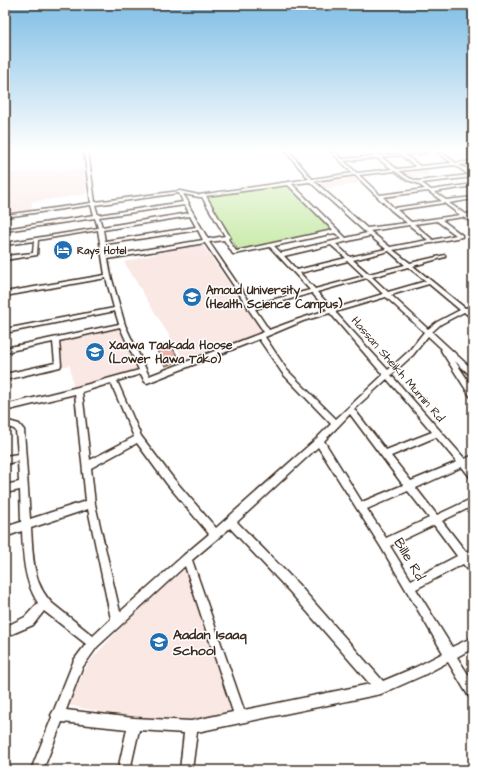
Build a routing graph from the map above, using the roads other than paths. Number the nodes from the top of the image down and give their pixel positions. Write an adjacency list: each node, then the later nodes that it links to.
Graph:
1 (91, 188): 15 (street)
2 (252, 188): 10 (street)
3 (294, 188): 29 (street)
4 (319, 188): 28 (street)
5 (371, 188): 11 (street)
6 (427, 188): 8 (street)
7 (446, 188): 8 (street)
8 (430, 190): 11 (street); 13 (street)
9 (180, 192): 10 (street); 14 (street); 15 (street)
10 (203, 195): 31 (street)
11 (380, 196): 16 (street)
12 (473, 198): 13 (street)
13 (445, 202): 16 (street); 19 (street)
14 (187, 203): 17 (street); 21 (street)
15 (93, 204): 20 (street); 21 (street)
16 (394, 209): 24 (street)
17 (192, 214): 25 (street); 26 (street)
18 (473, 214): 19 (street)
19 (464, 215): 22 (street); 23 (street)
20 (5, 216)
21 (96, 216): 25 (street); 27 (street)
22 (439, 220): 24 (street); 35 (street)
23 (473, 222)
24 (411, 224): 28 (street); 35 (street)
25 (100, 228): 32 (street); 36 (street)
26 (199, 228): 34 (street); 36 (street)
27 (5, 230)
28 (366, 230): 30 (street)
29 (336, 231): 33 (street); 39 (street)
30 (371, 234): 33 (street); 40 (street)
31 (225, 238): 34 (street); 39 (street)
32 (36, 240): 38 (street); 43 (street)
33 (345, 240): 37 (street)
34 (206, 241): 44 (street); 54 (street)
35 (433, 242): 40 (street)
36 (102, 243): 44 (street)
37 (332, 243): 41 (street); 45 (street)
38 (5, 244)
39 (270, 245): 41 (street, Hassan Sheikh Mumin Rd)
40 (390, 249): 45 (street); 46 (street)
41 (280, 255): 47 (street, Hassan Sheikh Mumin Rd)
42 (443, 256): 46 (street)
43 (5, 258)
44 (106, 258): 48 (street)
45 (348, 259): 47 (street); 49 (street)
46 (408, 265): 49 (street); 50 (street)
47 (297, 272): 51 (street, Hassan Sheikh Mumin Rd)
48 (108, 276): 52 (street); 55 (street)
49 (367, 277): 51 (street); 53 (street)
50 (429, 282): 53 (street); 56 (street)
51 (314, 291): 54 (street); 57 (street, Hassan Sheikh Mumin Rd)
52 (5, 294)
53 (387, 294): 57 (street); 61 (street)
54 (250, 308): 62 (street)
55 (118, 309): 59 (street); 60 (street)
56 (468, 309): 58 (street); 61 (street)
57 (332, 310): 62 (street); 68 (street, Hassan Sheikh Mumin Rd)
58 (473, 317)
59 (122, 325): 63 (street); 66 (street)
60 (5, 332)
61 (428, 332): 64 (street); 68 (street)
62 (264, 334): 66 (street); 76 (street)
63 (56, 339): 65 (street); 69 (street)
64 (438, 342): 67 (street); 72 (street)
65 (5, 350)
66 (143, 371): 70 (street)
67 (473, 374)
68 (389, 375): 74 (street); 77 (street, Hassan Sheikh Mumin Rd)
69 (5, 377)
70 (113, 380): 71 (street); 78 (street)
71 (78, 390): 73 (street); 85 (street)
72 (473, 394)
73 (5, 408)
74 (350, 409): 76 (street); 80 (street)
75 (5, 423): 81 (street)
76 (336, 424): 79 (street)
77 (437, 433): 80 (street); 84 (street, Hassan Sheikh Mumin Rd)
78 (138, 438): 85 (street); 97 (street)
79 (319, 441): 92 (street, Bille Rd); 94 (street)
80 (386, 454): 88 (street)
81 (22, 457): 83 (street); 87 (street)
82 (473, 459): 84 (street)
83 (5, 460)
84 (463, 462): 86 (street, Hassan Sheikh Mumin Rd); 88 (street)
85 (88, 465): 91 (street)
86 (473, 474)
87 (24, 485): 89 (street); 95 (street)
88 (409, 485): 92 (street); 93 (street)
89 (5, 489)
90 (473, 502): 93 (street)
91 (91, 504): 95 (street); 104 (street)
92 (360, 507): 98 (street, Bille Rd)
93 (436, 520): 98 (street); 99 (street)
94 (230, 522): 97 (street); 109 (street)
95 (25, 526): 96 (street); 103 (street)
96 (5, 532)
97 (216, 535): 100 (street)
98 (384, 544): 102 (street, Bille Rd)
99 (469, 555): 101 (street); 102 (street)
100 (187, 558): 104 (street); 112 (street)
101 (473, 569)
102 (409, 587): 108 (street, Bille Rd)
103 (44, 603): 105 (street); 107 (street)
104 (117, 621): 107 (street)
105 (5, 632)
106 (473, 642): 108 (street)
107 (93, 643): 111 (street)
108 (450, 655): 109 (street); 110 (street, Bille Rd)
109 (381, 688): 112 (street)
110 (473, 693)
111 (58, 715): 113 (street); 115 (street)
112 (240, 717): 114 (street)
113 (134, 724): 114 (street); 116 (street)
114 (191, 728): 117 (street)
115 (36, 770)
116 (124, 770)
117 (186, 770)

